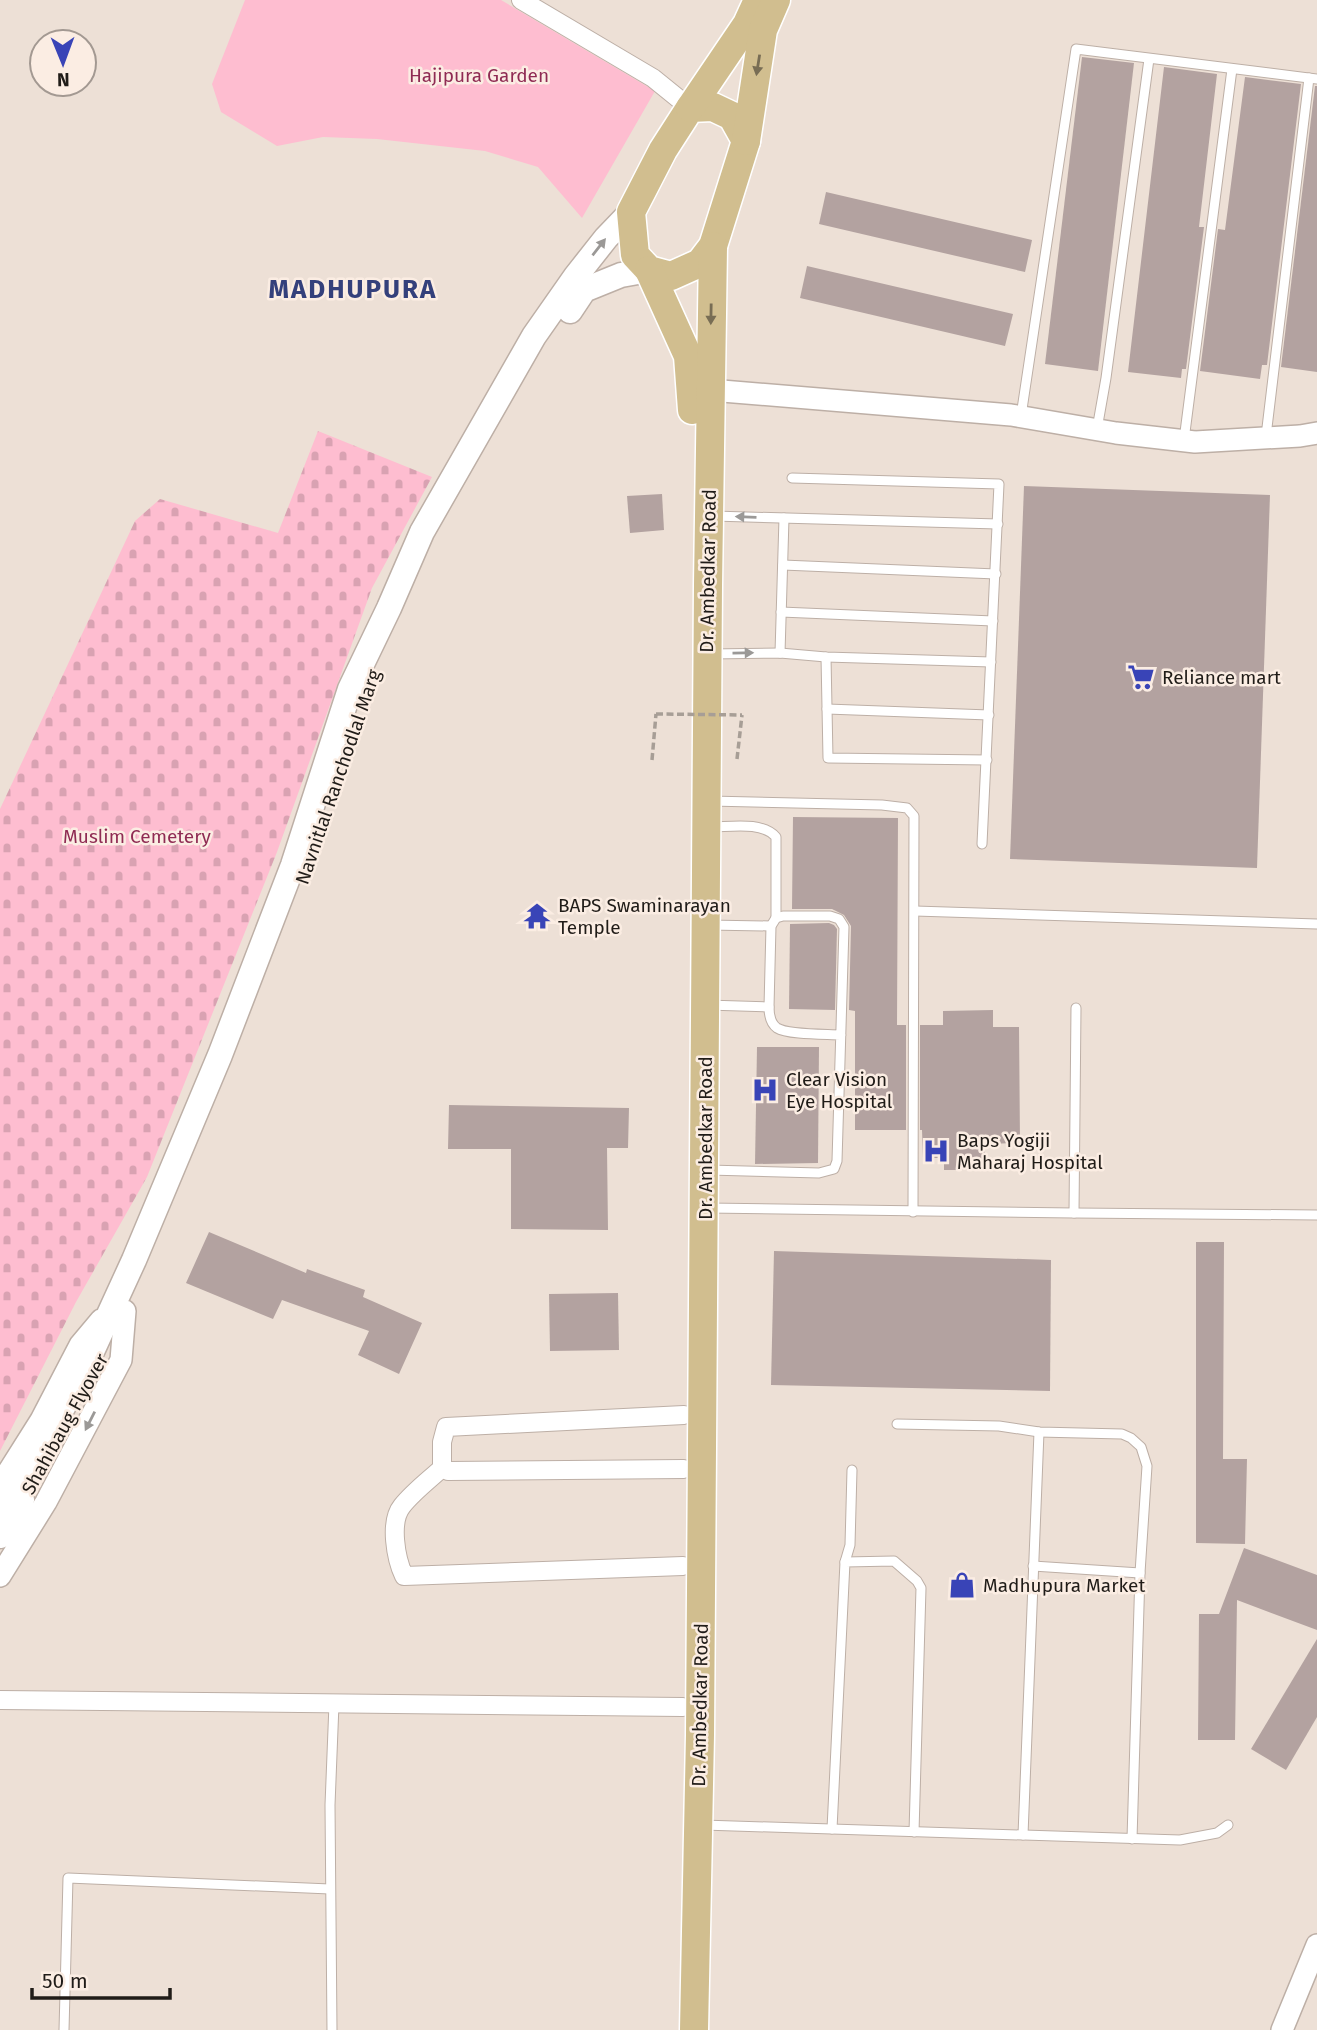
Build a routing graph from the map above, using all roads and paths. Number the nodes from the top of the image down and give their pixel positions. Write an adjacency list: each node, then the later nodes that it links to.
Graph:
1 (521, 0): 7 (street)
2 (758, 0): 7 (main road)
3 (776, 0): 8 (main road, one-way to 8)
4 (1149, 59): 5 (lane); 13 (lane); 14 (lane)
5 (1232, 69): 6 (lane); 17 (lane)
6 (1313, 79): 16 (lane)
7 (690, 108): 8 (main road); 9 (main road)
8 (746, 141): 10 (main road)
9 (631, 212): 11 (main road, Dr. Ambedkar Road); 50 (main road, one-way to 9)
10 (713, 246): 11 (main road); 12 (main road, Dr. Ambedkar Road, one-way to 12)
11 (649, 270): 12 (main road, Dr. Ambedkar Road); 50 (main road, Navnitlal Ranchodlal Marg)
12 (701, 389): 13 (street); 19 (main road, Dr. Ambedkar Road); 52 (main road, Dr. Ambedkar Road)
13 (1021, 416): 14 (street)
14 (1097, 429): 17 (street)
15 (1317, 433): 16 (street)
16 (1266, 438): 17 (street)
17 (1184, 440)
18 (792, 478): 21 (lane)
19 (708, 516): 20 (lane, one-way to 19); 27 (main road, Dr. Ambedkar Road)
20 (784, 518): 21 (lane); 22 (lane)
21 (998, 524): 23 (lane)
22 (783, 565): 23 (lane); 24 (lane)
23 (996, 574): 25 (lane)
24 (781, 612): 25 (lane); 26 (lane)
25 (993, 621): 29 (lane)
26 (780, 653): 27 (lane, one-way to 26); 28 (lane)
27 (707, 654): 35 (main road, Dr. Ambedkar Road)
28 (826, 657): 29 (lane); 30 (lane)
29 (991, 662): 31 (lane)
30 (827, 709): 31 (lane); 34 (lane)
31 (989, 715): 34 (lane)
32 (737, 759): 33 (path, bridge)
33 (652, 760)
34 (986, 760): 36 (lane)
35 (707, 814): 37 (lane); 38 (lane); 40 (main road, Dr. Ambedkar Road)
36 (982, 844)
37 (915, 911): 39 (lane); 47 (lane)
38 (774, 922): 40 (lane); 42 (lane); 44 (lane)
39 (1317, 924)
40 (706, 925): 41 (main road, Dr. Ambedkar Road)
41 (706, 1004): 42 (lane); 45 (main road, Dr. Ambedkar Road)
42 (769, 1007): 44 (lane)
43 (1076, 1008): 48 (lane)
44 (841, 1035): 45 (lane)
45 (704, 1170): 46 (main road, Dr. Ambedkar Road)
46 (704, 1208): 47 (lane); 69 (main road, Dr. Ambedkar Road)
47 (913, 1212): 48 (lane)
48 (1074, 1213): 49 (lane)
49 (1317, 1215)
50 (119, 1309): 51 (main road, Shahibaug Flyover); 58 (street); 65 (street, one-way to 65)
51 (89, 1372): 59 (main road, Shahibaug Flyover); 60 (main road, Shahibaug Flyover)
52 (684, 1415): 55 (street); 56 (main road, Dr. Ambedkar Road)
53 (897, 1424): 54 (lane)
54 (1039, 1432): 63 (lane); 64 (lane)
55 (442, 1468): 56 (street); 62 (street)
56 (684, 1469): 62 (main road, Dr. Ambedkar Road)
57 (852, 1470): 61 (lane)
58 (0, 1485)
59 (0, 1511)
60 (0, 1536)
61 (845, 1562): 71 (lane); 72 (lane)
62 (682, 1566): 68 (main road, Dr. Ambedkar Road)
63 (1033, 1566): 64 (lane); 73 (lane)
64 (1140, 1573): 74 (lane)
65 (0, 1576)
66 (0, 1700): 67 (street)
67 (334, 1704): 68 (street); 75 (lane)
68 (683, 1707): 79 (main road, Dr. Ambedkar Road)
69 (698, 1825): 71 (lane); 80 (main road, Dr. Ambedkar Road)
70 (1228, 1825): 74 (lane)
71 (832, 1829): 72 (lane)
72 (914, 1832): 73 (lane)
73 (1023, 1835): 74 (lane)
74 (1132, 1839)
75 (330, 1889): 77 (lane); 78 (lane)
76 (1317, 1945): 81 (street)
77 (64, 2030)
78 (332, 2030)
79 (677, 2030)
80 (694, 2030)
81 (1282, 2030)

